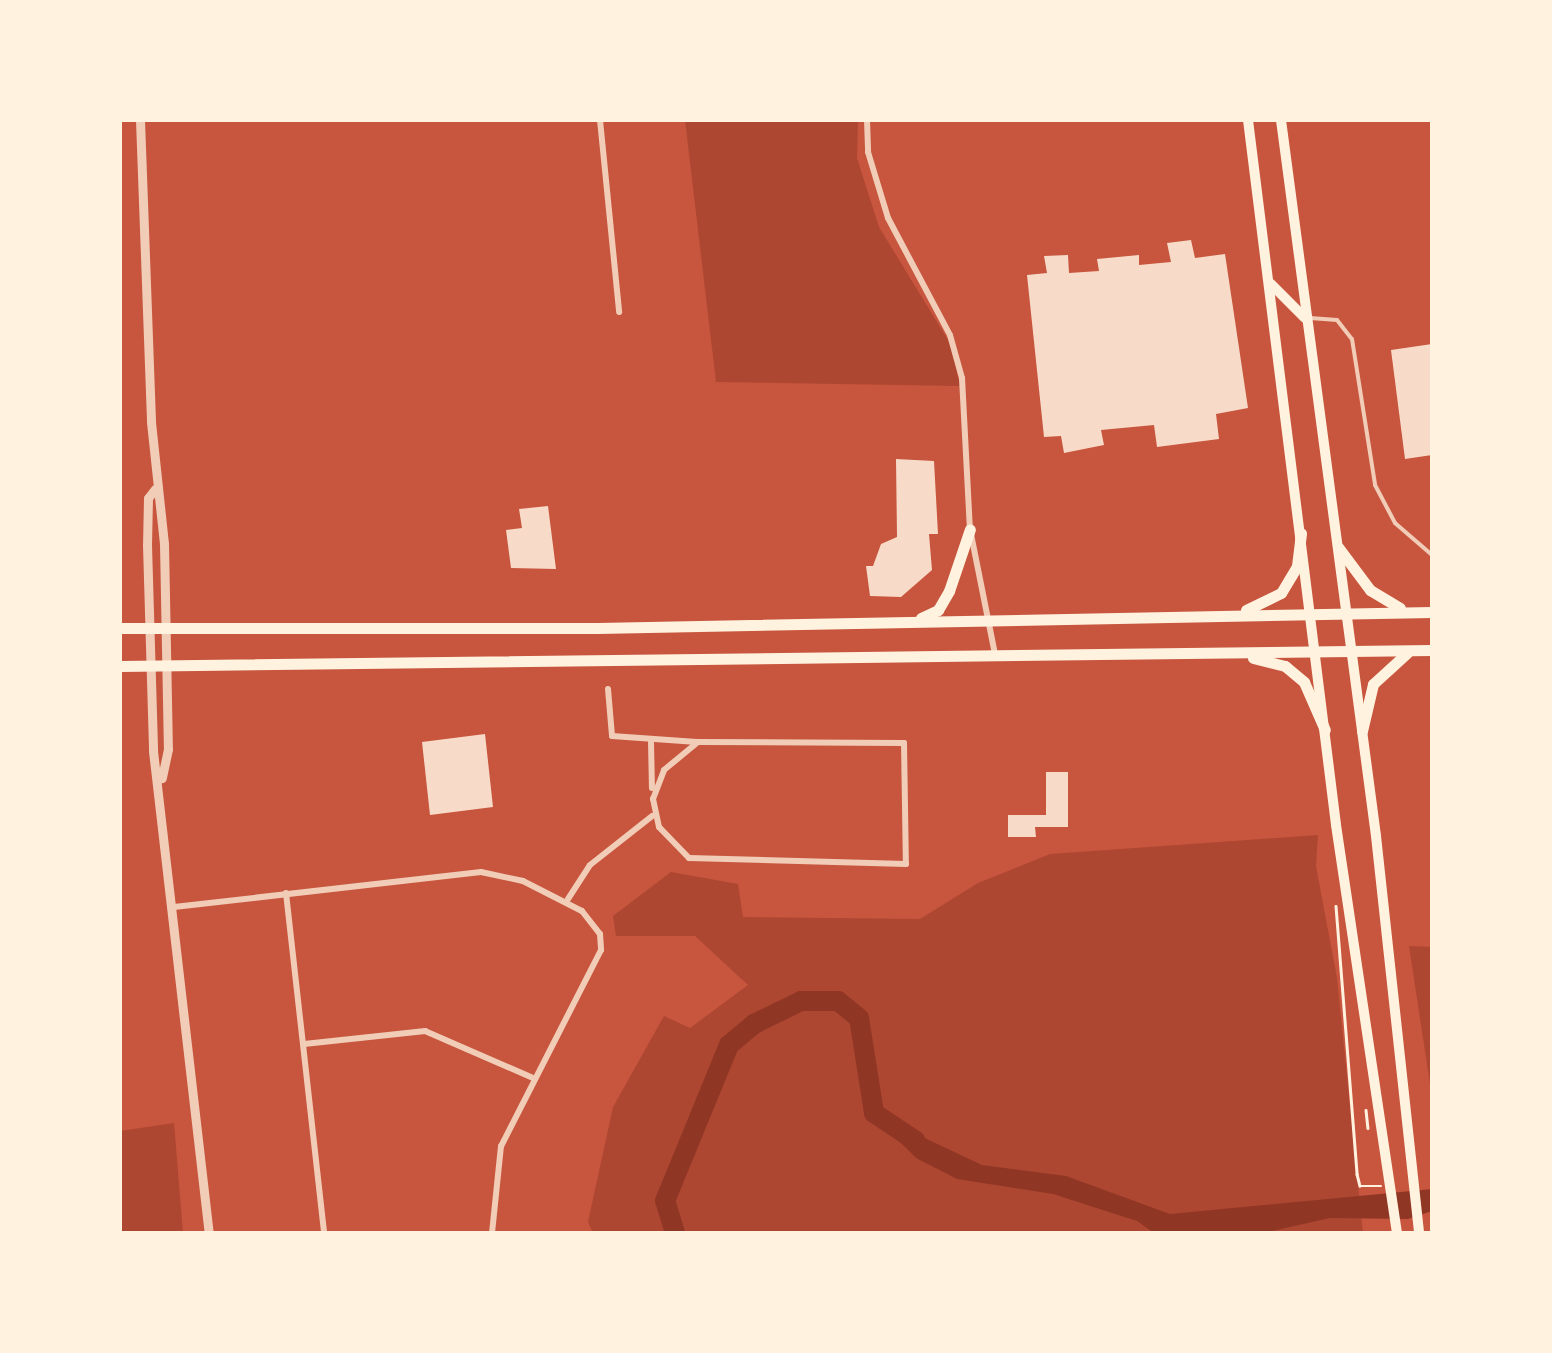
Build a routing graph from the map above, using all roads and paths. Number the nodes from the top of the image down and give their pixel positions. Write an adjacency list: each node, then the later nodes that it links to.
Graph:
1 (140, 120): 9 (street)
2 (600, 120): 7 (street)
3 (867, 120): 10 (street)
4 (1248, 120): 6 (main road)
5 (1280, 120): 8 (main road)
6 (1268, 279): 8 (main road); 11 (main road)
7 (619, 312)
8 (1305, 318): 12 (main road); 13 (lane)
9 (155, 489): 22 (street); 23 (street)
10 (970, 529): 19 (street); 20 (main road)
11 (1301, 533): 17 (main road); 18 (main road)
12 (1338, 546): 14 (main road); 16 (main road)
13 (1432, 554)
14 (1414, 612): 15 (main road); 16 (main road)
15 (1432, 612)
16 (1347, 613): 18 (main road); 27 (main road)
17 (1227, 614): 18 (main road); 19 (main road)
18 (1311, 614): 26 (main road)
19 (986, 618): 20 (main road); 28 (street)
20 (917, 620): 23 (main road)
21 (120, 628): 22 (main road)
22 (149, 628): 23 (main road); 32 (street)
23 (166, 628): 31 (street)
24 (1432, 650): 25 (main road)
25 (1410, 651): 27 (main road); 35 (main road)
26 (1316, 652): 27 (main road); 29 (main road); 34 (main road)
27 (1352, 652): 35 (main road)
28 (995, 654): 29 (main road); 31 (main road)
29 (1234, 654): 34 (main road)
30 (120, 666): 32 (main road)
31 (167, 666): 32 (main road); 38 (street)
32 (150, 667): 38 (street)
33 (608, 689): 36 (street)
34 (1325, 730): 51 (main road)
35 (1362, 731): 52 (main road)
36 (651, 742): 37 (street); 39 (street)
37 (698, 742): 39 (street); 40 (street)
38 (161, 785): 44 (street)
39 (653, 799): 40 (street)
40 (652, 816): 42 (street)
41 (286, 893): 42 (street); 44 (street); 45 (street)
42 (568, 899): 46 (street)
43 (1336, 906): 47 (path)
44 (174, 907): 48 (street)
45 (304, 1044): 46 (street); 49 (street)
46 (531, 1078): 50 (street)
47 (1392, 1185)
48 (208, 1233)
49 (324, 1233)
50 (492, 1233)
51 (1397, 1233)
52 (1420, 1233)

